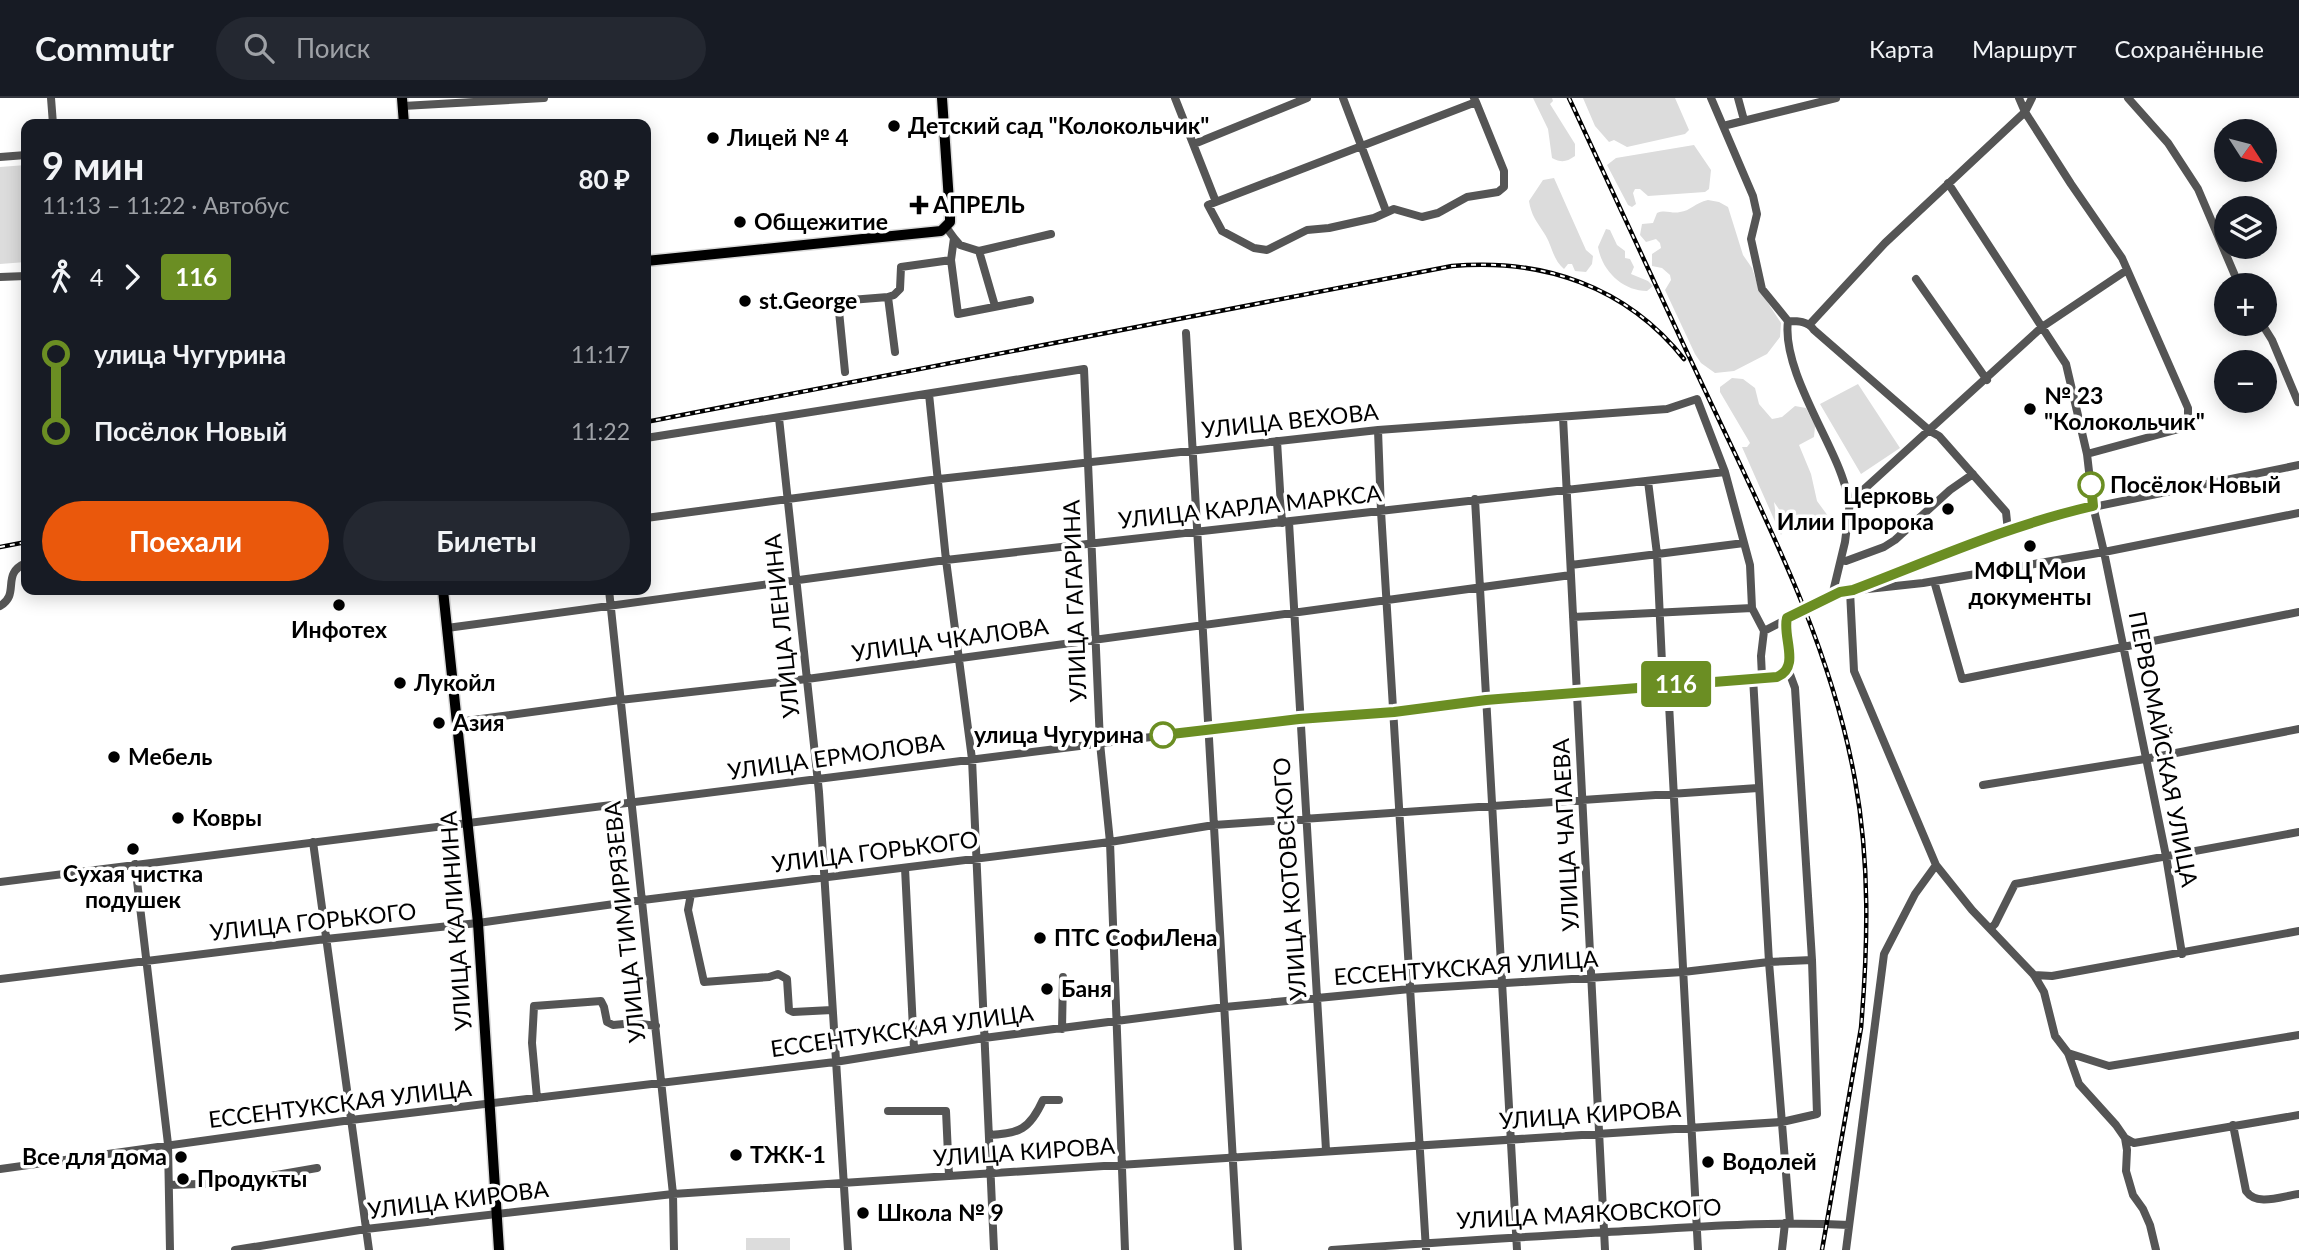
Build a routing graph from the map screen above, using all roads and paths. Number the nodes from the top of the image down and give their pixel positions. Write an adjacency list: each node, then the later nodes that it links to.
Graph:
1 (51, 98): 17 (street)
2 (544, 98): 15 (street)
3 (942, 98): 27 (main road)
4 (1175, 98): 20 (street)
5 (1307, 98): 20 (street)
6 (1343, 98): 21 (street)
7 (1711, 98): 19 (street)
8 (1738, 98): 18 (street)
9 (1836, 98): 14 (street)
10 (2019, 98): 16 (street)
11 (2032, 98): 16 (street)
12 (2128, 98): 34 (street)
13 (1475, 100): 21 (street); 26 (street)
14 (1811, 101): 18 (street)
15 (403, 102)
16 (2025, 112): 24 (street); 33 (street)
17 (53, 119)
18 (1744, 120): 19 (street)
19 (1723, 126): 41 (street)
20 (1194, 144): 25 (street)
21 (1362, 147): 25 (street); 26 (street)
22 (21, 155): 23 (street)
23 (0, 157)
24 (1948, 183): 42 (street); 43 (street, ПЕРВОМАЙСКАЯ УЛИЦА)
25 (1216, 202): 26 (street)
26 (1386, 211)
27 (946, 227): 29 (street); 31 (main road)
28 (1051, 234): 30 (street)
29 (954, 238): 30 (street); 32 (street)
30 (979, 251): 40 (street)
31 (651, 260)
32 (951, 260): 38 (street); 40 (street)
33 (2127, 270): 43 (street); 58 (street)
34 (2232, 273)
35 (21, 276): 36 (street)
36 (0, 277)
37 (1916, 279): 48 (street)
38 (887, 297): 46 (street); 47 (street)
39 (1030, 300): 40 (street)
40 (995, 306)
41 (1788, 321): 42 (street); 68 (street)
42 (1810, 324): 54 (street)
43 (2042, 327): 48 (street); 58 (street, ПЕРВОМАЙСКАЯ УЛИЦА)
44 (1186, 332): 57 (street)
45 (2270, 336): 50 (street)
46 (895, 352)
47 (845, 372)
48 (1986, 380): 54 (street)
49 (929, 394): 52 (street); 59 (street, УЛИЦА ГАГАРИНА); 63 (street)
50 (2298, 402)
51 (1563, 417): 53 (street, УЛИЦА ВЕХОВА); 61 (street, УЛИЦА ВЕХОВА); 65 (street, УЛИЦА ЧАПАЕВА)
52 (779, 418): 55 (street); 66 (street, УЛИЦА ЛЕНИНА)
53 (1378, 430): 56 (street, УЛИЦА ВЕХОВА); 70 (street)
54 (1930, 431): 62 (street); 68 (street)
55 (651, 437)
56 (1277, 441): 57 (street, УЛИЦА ВЕХОВА); 73 (street, УЛИЦА КОТОВСКОГО)
57 (1193, 450): 59 (street, УЛИЦА ВЕХОВА); 75 (street)
58 (2087, 454): 69 (street, ПЕРВОМАЙСКАЯ УЛИЦА)
59 (1088, 462): 63 (street, УЛИЦА ВЕХОВА); 77 (street, УЛИЦА ГАГАРИНА)
60 (2299, 465): 69 (street)
61 (1725, 472): 64 (street, УЛИЦА КАРЛА МАРКСА); 76 (street, УЛИЦА ВЕХОВА)
62 (1972, 474): 74 (street); 81 (street)
63 (939, 479): 66 (street, УЛИЦА ВЕХОВА); 80 (street)
64 (1648, 481): 65 (street, УЛИЦА КАРЛА МАРКСА); 79 (street)
65 (1565, 490): 67 (street, УЛИЦА КАРЛА МАРКСА); 82 (street, УЛИЦА ЧАПАЕВА)
66 (788, 498): 72 (street, УЛИЦА ВЕХОВА); 86 (street, УЛИЦА ЛЕНИНА)
67 (1475, 499): 70 (street, УЛИЦА КАРЛА МАРКСА); 87 (street)
68 (1850, 502): 81 (street)
69 (2093, 506): 74 (street); 78 (street, ПЕРВОМАЙСКАЯ УЛИЦА)
70 (1381, 511): 73 (street, УЛИЦА КАРЛА МАРКСА); 92 (street)
71 (2299, 513): 78 (street)
72 (651, 517)
73 (1286, 522): 75 (street, УЛИЦА КАРЛА МАРКСА); 97 (street, УЛИЦА КОТОВСКОГО)
74 (2008, 531): 88 (street)
75 (1198, 532): 77 (street, УЛИЦА КАРЛА МАРКСА); 101 (street)
76 (1744, 543): 79 (street); 95 (street, УЛИЦА ВЕХОВА)
77 (1091, 544): 80 (street, УЛИЦА КАРЛА МАРКСА); 104 (street, УЛИЦА ГАГАРИНА)
78 (2104, 552): 85 (street); 105 (street, ПЕРВОМАЙСКАЯ УЛИЦА)
79 (1657, 554): 82 (street); 98 (street)
80 (946, 560): 86 (street, УЛИЦА КАРЛА МАРКСА); 106 (street)
81 (1840, 560): 91 (street)
82 (1571, 565): 84 (street, УЛИЦА ЧАПАЕВА)
83 (21, 566): 94 (street)
84 (1571, 575): 87 (street, УЛИЦА ЧКАЛОВА); 99 (street, УЛИЦА ЧАПАЕВА)
85 (1934, 581): 88 (street); 105 (street)
86 (795, 582): 93 (street, УЛИЦА КАРЛА МАРКСА); 110 (street, УЛИЦА ЛЕНИНА)
87 (1481, 587): 92 (street, УЛИЦА ЧКАЛОВА); 114 (street)
88 (1851, 591): 91 (street); 140 (street)
89 (444, 595): 102 (main road, УЛИЦА КАЛИНИНА)
90 (609, 595): 93 (street, УЛИЦА ТИМИРЯЗЕВА)
91 (1832, 596): 100 (street)
92 (1387, 600): 97 (street, УЛИЦА ЧКАЛОВА); 115 (street)
93 (610, 605): 102 (street, УЛИЦА КАРЛА МАРКСА); 113 (street, УЛИЦА ТИМИРЯЗЕВА)
94 (0, 606)
95 (1752, 608): 98 (street); 103 (street, УЛИЦА ВЕХОВА)
96 (2299, 612): 105 (street)
97 (1294, 613): 101 (street, УЛИЦА ЧКАЛОВА); 116 (street, УЛИЦА КОТОВСКОГО)
98 (1659, 614): 99 (street); 111 (street)
99 (1573, 617): 112 (street, УЛИЦА ЧАПАЕВА)
100 (1787, 618): 103 (street); 107 (street)
101 (1203, 625): 104 (street, УЛИЦА ЧКАЛОВА); 119 (street)
102 (447, 628): 117 (main road, УЛИЦА КАЛИНИНА)
103 (1764, 631): 109 (street)
104 (1095, 639): 106 (street, УЛИЦА ЧКАЛОВА); 120 (street, УЛИЦА ГАГАРИНА)
105 (2123, 647): 122 (street, ПЕРВОМАЙСКАЯ УЛИЦА)
106 (959, 657): 110 (street, УЛИЦА ЧКАЛОВА); 121 (street)
107 (1788, 669): 109 (street, УЛИЦА ЕРМОЛОВА); 152 (street)
108 (1753, 677): 109 (street, УЛИЦА ЕРМОЛОВА); 111 (street, УЛИЦА ЕРМОЛОВА); 125 (street)
109 (1762, 677)
110 (807, 679): 113 (street, УЛИЦА ЧКАЛОВА); 123 (street, УЛИЦА ЛЕНИНА)
111 (1665, 685): 112 (street, УЛИЦА ЕРМОЛОВА); 126 (street)
112 (1576, 693): 114 (street, УЛИЦА ЕРМОЛОВА); 127 (street, УЛИЦА ЧАПАЕВА)
113 (620, 700): 117 (street, УЛИЦА ЧКАЛОВА); 128 (street, УЛИЦА ТИМИРЯЗЕВА)
114 (1486, 700): 115 (street, УЛИЦА ЕРМОЛОВА); 129 (street)
115 (1394, 712): 116 (street, УЛИЦА ЕРМОЛОВА); 130 (street)
116 (1299, 719): 119 (street, УЛИЦА ЕРМОЛОВА); 131 (street, УЛИЦА КОТОВСКОГО)
117 (458, 723): 132 (main road, УЛИЦА КАЛИНИНА)
118 (2299, 729): 122 (street)
119 (1207, 730): 120 (street, УЛИЦА ЕРМОЛОВА); 133 (street)
120 (1100, 743): 121 (street, УЛИЦА ЕРМОЛОВА); 136 (street, УЛИЦА ГАГАРИНА)
121 (972, 759): 123 (street, УЛИЦА ЕРМОЛОВА); 138 (street)
122 (2145, 759): 124 (street); 137 (street, ПЕРВОМАЙСКАЯ УЛИЦА)
123 (818, 779): 128 (street, УЛИЦА ЕРМОЛОВА); 142 (street, УЛИЦА ЛЕНИНА)
124 (1983, 786)
125 (1758, 788): 126 (street, УЛИЦА ГОРЬКОГО); 153 (street)
126 (1674, 794): 127 (street, УЛИЦА ГОРЬКОГО); 154 (street)
127 (1584, 800): 129 (street, УЛИЦА ГОРЬКОГО); 158 (street, УЛИЦА ЧАПАЕВА)
128 (633, 803): 132 (street, УЛИЦА ЕРМОЛОВА); 145 (street, УЛИЦА ТИМИРЯЗЕВА)
129 (1492, 806): 130 (street, УЛИЦА ГОРЬКОГО); 160 (street)
130 (1399, 812): 131 (street, УЛИЦА ГОРЬКОГО); 161 (street)
131 (1306, 818): 133 (street, УЛИЦА ГОРЬКОГО); 163 (street, УЛИЦА КОТОВСКОГО)
132 (468, 824): 135 (street, УЛИЦА ЕРМОЛОВА); 146 (main road, УЛИЦА КАЛИНИНА)
133 (1214, 825): 136 (street, УЛИЦА ГОРЬКОГО); 164 (street)
134 (2299, 832): 137 (street)
135 (313, 842): 139 (street, УЛИЦА ЕРМОЛОВА); 149 (street)
136 (1110, 842): 138 (street, УЛИЦА ГОРЬКОГО); 166 (street, УЛИЦА ГАГАРИНА)
137 (2166, 856): 147 (street); 150 (street, ПЕРВОМАЙСКАЯ УЛИЦА)
138 (976, 859): 141 (street, УЛИЦА ГОРЬКОГО); 170 (street)
139 (135, 864): 143 (street, УЛИЦА ЕРМОЛОВА); 151 (street)
140 (1936, 865): 147 (street); 203 (street)
141 (905, 868): 142 (street, УЛИЦА ГОРЬКОГО); 171 (street)
142 (826, 878): 144 (street, УЛИЦА ГОРЬКОГО); 165 (street, УЛИЦА ЛЕНИНА)
143 (0, 882)
144 (691, 894): 145 (street, УЛИЦА ГОРЬКОГО); 165 (street)
145 (643, 900): 146 (street, УЛИЦА ГОРЬКОГО); 167 (street, УЛИЦА ТИМИРЯЗЕВА)
146 (478, 923): 149 (street, УЛИЦА ГОРЬКОГО); 177 (main road, УЛИЦА КАЛИНИНА)
147 (1990, 929): 155 (street)
148 (2299, 931): 150 (street)
149 (326, 939): 151 (street, УЛИЦА ГОРЬКОГО); 180 (street)
150 (2182, 954): 156 (street)
151 (146, 960): 159 (street, УЛИЦА ГОРЬКОГО); 188 (street)
152 (1812, 960): 153 (street, ЕССЕНТУКСКАЯ УЛИЦА); 181 (street, УЛИЦА КИРОВА)
153 (1769, 962): 154 (street, ЕССЕНТУКСКАЯ УЛИЦА); 181 (street)
154 (1683, 972): 158 (street, ЕССЕНТУКСКАЯ УЛИЦА); 183 (street)
155 (2034, 975): 156 (street); 162 (street)
156 (2052, 976): 162 (street)
157 (1063, 977): 168 (street)
158 (1592, 978): 160 (street, ЕССЕНТУКСКАЯ УЛИЦА); 184 (street, УЛИЦА ЧАПАЕВА)
159 (0, 979)
160 (1502, 984): 161 (street, ЕССЕНТУКСКАЯ УЛИЦА); 186 (street)
161 (1410, 989): 163 (street, ЕССЕНТУКСКАЯ УЛИЦА); 189 (street)
162 (2044, 992): 172 (street)
163 (1317, 998): 164 (street, ЕССЕНТУКСКАЯ УЛИЦА); 190 (street, УЛИЦА КОТОВСКОГО)
164 (1225, 1007): 166 (street, ЕССЕНТУКСКАЯ УЛИЦА); 191 (street)
165 (832, 1010): 173 (street, УЛИЦА ЛЕНИНА)
166 (1116, 1022): 168 (street, ЕССЕНТУКСКАЯ УЛИЦА); 192 (street, УЛИЦА ГАГАРИНА)
167 (656, 1026): 174 (street, УЛИЦА ТИМИРЯЗЕВА); 175 (street)
168 (1062, 1029): 170 (street, ЕССЕНТУКСКАЯ УЛИЦА)
169 (2299, 1035): 172 (street)
170 (984, 1038): 171 (street, ЕССЕНТУКСКАЯ УЛИЦА); 185 (street)
171 (914, 1049): 173 (street, ЕССЕНТУКСКАЯ УЛИЦА)
172 (2068, 1053): 187 (street)
173 (835, 1062): 174 (street, ЕССЕНТУКСКАЯ УЛИЦА); 197 (street, УЛИЦА ЛЕНИНА)
174 (661, 1082): 175 (street, ЕССЕНТУКСКАЯ УЛИЦА); 199 (street, УЛИЦА ТИМИРЯЗЕВА)
175 (537, 1098): 177 (street, ЕССЕНТУКСКАЯ УЛИЦА)
176 (1059, 1100): 185 (street)
177 (488, 1105): 180 (street, ЕССЕНТУКСКАЯ УЛИЦА); 201 (main road, УЛИЦА КАЛИНИНА)
178 (888, 1111): 196 (street)
179 (2299, 1115): 182 (street)
180 (351, 1120): 188 (street, ЕССЕНТУКСКАЯ УЛИЦА); 205 (street)
181 (1782, 1122): 183 (street, УЛИЦА КИРОВА); 202 (street)
182 (2233, 1125): 187 (street); 200 (street)
183 (1691, 1128): 184 (street, УЛИЦА КИРОВА); 204 (street)
184 (1600, 1133): 186 (street, УЛИЦА КИРОВА); 206 (street, УЛИЦА ЧАПАЕВА)
185 (989, 1135): 195 (street)
186 (1510, 1139): 189 (street, УЛИЦА КИРОВА); 207 (street)
187 (2125, 1139): 224 (street)
188 (168, 1144): 194 (street, ЕССЕНТУКСКАЯ УЛИЦА); 198 (street)
189 (1419, 1145): 190 (street, УЛИЦА КИРОВА); 208 (street)
190 (1326, 1150): 191 (street, УЛИЦА КИРОВА)
191 (1233, 1157): 192 (street, УЛИЦА КИРОВА); 217 (street)
192 (1122, 1165): 195 (street, УЛИЦА КИРОВА); 216 (street, УЛИЦА ГАГАРИНА)
193 (317, 1168): 198 (street)
194 (0, 1169)
195 (990, 1173): 196 (street, УЛИЦА КИРОВА); 215 (street)
196 (949, 1176): 197 (street, УЛИЦА КИРОВА)
197 (844, 1183): 199 (street, УЛИЦА КИРОВА); 214 (street, УЛИЦА ЛЕНИНА)
198 (169, 1185): 209 (street)
199 (673, 1194): 201 (street, УЛИЦА КИРОВА); 213 (street, УЛИЦА ТИМИРЯЗЕВА)
200 (2299, 1194)
201 (496, 1216): 205 (street, УЛИЦА КИРОВА); 212 (main road, УЛИЦА КАЛИНИНА)
202 (1788, 1223): 203 (street, УЛИЦА МАЯКОВСКОГО); 204 (street, УЛИЦА МАЯКОВСКОГО); 222 (street)
203 (1849, 1224): 223 (street)
204 (1696, 1227): 206 (street, УЛИЦА МАЯКОВСКОГО); 221 (street)
205 (366, 1229): 210 (street, УЛИЦА КИРОВА); 211 (street)
206 (1604, 1232): 207 (street, УЛИЦА МАЯКОВСКОГО); 220 (street, УЛИЦА ЧАПАЕВА)
207 (1516, 1237): 208 (street, УЛИЦА МАЯКОВСКОГО); 219 (street)
208 (1426, 1246): 218 (street, УЛИЦА МАЯКОВСКОГО)
209 (170, 1250)
210 (235, 1250)
211 (369, 1250)
212 (499, 1250)
213 (674, 1250)
214 (848, 1250)
215 (994, 1250)
216 (1125, 1250)
217 (1238, 1250)
218 (1332, 1250)
219 (1517, 1250)
220 (1605, 1250)
221 (1698, 1250)
222 (1782, 1250)
223 (1846, 1250)
224 (2156, 1250)

